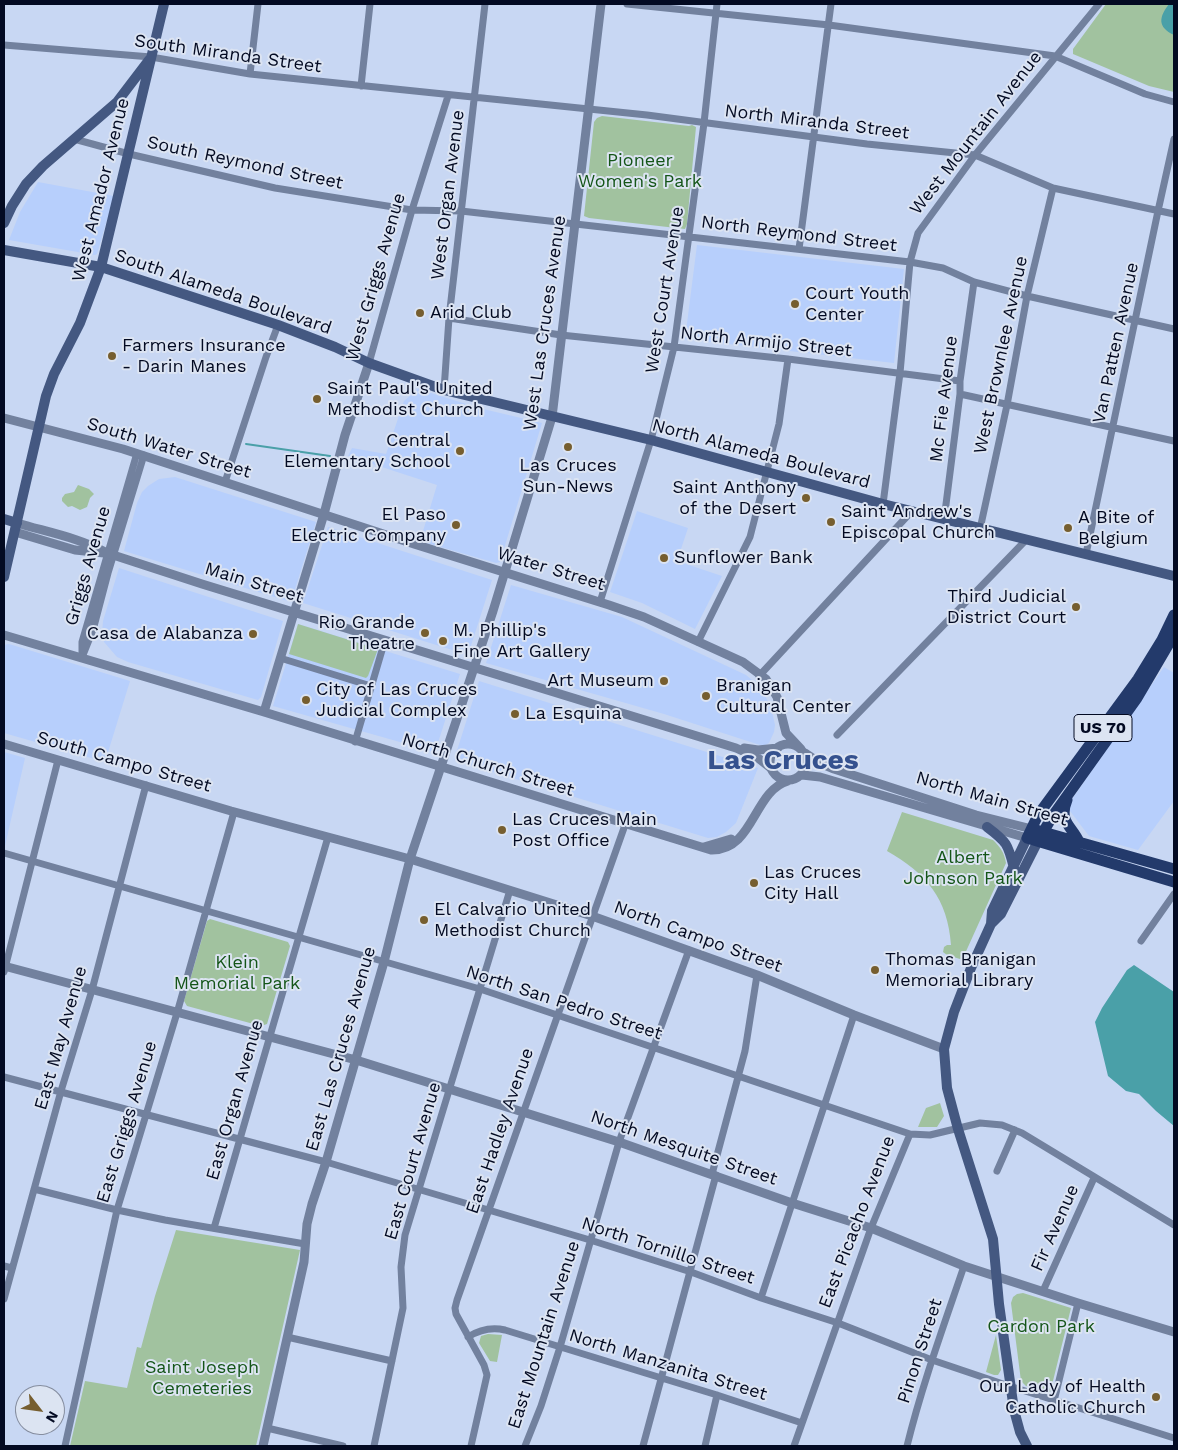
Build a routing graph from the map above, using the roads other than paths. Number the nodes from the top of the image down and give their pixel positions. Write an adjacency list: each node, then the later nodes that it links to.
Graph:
1 (164, 4): 14 (main road, West Amador Avenue)
2 (258, 4): 15 (street)
3 (370, 4): 16 (street)
4 (485, 4): 18 (street, West Organ Avenue)
5 (601, 4): 20 (street, West Las Cruces Avenue)
6 (627, 4): 10 (street)
7 (717, 4): 10 (street, West Court Avenue)
8 (831, 4): 11 (street)
9 (1099, 4): 13 (street, West Mountain Avenue)
10 (716, 12): 11 (street); 21 (street, West Court Avenue)
11 (829, 25): 13 (street); 22 (street)
12 (4, 46): 14 (street, South Miranda Street)
13 (1055, 56): 19 (street); 26 (street, West Mountain Avenue)
14 (151, 57): 15 (street, South Miranda Street); 23 (main road); 25 (main road, West Amador Avenue)
15 (250, 74): 16 (street, South Miranda Street)
16 (361, 86): 17 (street, South Miranda Street)
17 (448, 96): 18 (street, North Miranda Street); 28 (street, West Griggs Avenue)
18 (474, 96): 20 (street, North Miranda Street); 30 (street, West Organ Avenue)
19 (1174, 102)
20 (589, 109): 21 (street, North Miranda Street); 33 (street, West Las Cruces Avenue)
21 (704, 123): 22 (street, North Miranda Street); 34 (street, West Court Avenue)
22 (813, 137): 26 (street, North Miranda Street); 35 (street)
23 (74, 139): 25 (street, South Reymond Street); 32 (main road)
24 (1174, 139): 29 (street, Van Patten Avenue)
25 (129, 154): 28 (street, South Reymond Street); 38 (main road, West Amador Avenue)
26 (975, 156): 27 (street, North Miranda Street); 37 (street, West Mountain Avenue)
27 (1053, 188): 29 (street, North Miranda Street); 40 (street, West Brownlee Avenue)
28 (412, 210): 30 (street, North Reymond Street); 48 (street, West Griggs Avenue)
29 (1158, 210): 31 (street, North Miranda Street); 42 (street, Van Patten Avenue)
30 (460, 211): 33 (street, North Reymond Street); 41 (street, West Organ Avenue)
31 (1174, 214)
32 (4, 223)
33 (576, 224): 34 (street, North Reymond Street); 45 (street, West Las Cruces Avenue)
34 (690, 236): 35 (street, North Reymond Street); 46 (street, West Court Avenue)
35 (799, 249): 37 (street, North Reymond Street)
36 (4, 250): 38 (main road, South Alameda Boulevard)
37 (910, 262): 39 (street, North Reymond Street); 49 (street, West Mountain Avenue)
38 (101, 267): 43 (main road, South Alameda Boulevard); 56 (main road, West Amador Avenue)
39 (974, 282): 40 (street, North Reymond Street); 50 (street, Mc Fie Avenue)
40 (1027, 296): 42 (street, North Reymond Street); 53 (street, West Brownlee Avenue)
41 (449, 318): 45 (street, North Armijo Street); 51 (street, West Organ Avenue)
42 (1136, 320): 44 (street, North Reymond Street); 57 (street, Van Patten Avenue)
43 (278, 325): 48 (main road, South Alameda Boulevard); 62 (street)
44 (1174, 328)
45 (561, 335): 46 (street, North Armijo Street); 54 (street, West Las Cruces Avenue)
46 (674, 347): 47 (street, North Armijo Street); 58 (street, West Court Avenue)
47 (788, 359): 49 (street, North Armijo Street); 61 (street)
48 (369, 363): 51 (main road, North Alameda Boulevard); 65 (street, West Griggs Avenue)
49 (900, 373): 50 (street, North Armijo Street); 63 (street, West Mountain Avenue)
50 (960, 381): 52 (street, Mc Fie Avenue)
51 (444, 390): 54 (main road, North Alameda Boulevard)
52 (960, 394): 53 (street); 67 (street, Mc Fie Avenue)
53 (1007, 405): 57 (street); 70 (street, West Brownlee Avenue)
54 (552, 417): 58 (main road, North Alameda Boulevard); 74 (street, West Las Cruces Avenue)
55 (4, 418): 56 (street, South Water Street)
56 (38, 427): 60 (street, South Water Street); 68 (main road, West Amador Avenue)
57 (1114, 428): 59 (street); 72 (street, Van Patten Avenue)
58 (651, 440): 61 (main road, North Alameda Boulevard); 77 (street, West Court Avenue)
59 (1174, 441)
60 (140, 454): 62 (street, South Water Street); 73 (street, Griggs Avenue)
61 (766, 472): 63 (main road, North Alameda Boulevard); 83 (street)
62 (225, 482): 65 (street, South Water Street)
63 (883, 504): 64 (main road, North Alameda Boulevard)
64 (912, 512): 67 (main road, North Alameda Boulevard); 87 (street)
65 (324, 514): 74 (street, Water Street); 78 (street, West Griggs Avenue)
66 (4, 518): 68 (main road)
67 (944, 520): 70 (main road, North Alameda Boulevard)
68 (16, 527): 69 (main road); 73 (street, Main Street); 76 (main road, West Amador Avenue)
69 (4, 528)
70 (980, 529): 71 (main road, North Alameda Boulevard)
71 (1025, 540): 72 (main road, North Alameda Boulevard); 90 (street)
72 (1086, 554): 75 (main road, North Alameda Boulevard)
73 (110, 555): 78 (street, Main Street); 84 (street, Griggs Avenue)
74 (505, 572): 77 (street, Water Street); 86 (street, West Las Cruces Avenue)
75 (1174, 576)
76 (4, 577)
77 (600, 602): 83 (street, Water Street)
78 (294, 612): 82 (street, Main Street); 85 (street)
79 (1174, 615): 106 (main road, US 70)
80 (4, 635): 84 (street, North Church Street)
81 (1174, 635): 102 (main road, US 70)
82 (385, 640): 86 (street, Main Street); 88 (street)
83 (698, 642): 87 (street, Water Street)
84 (82, 658): 89 (street, North Church Street)
85 (280, 658): 88 (street); 89 (street)
86 (474, 668): 94 (street, Main Street); 97 (street, East Las Cruces Avenue)
87 (759, 676): 93 (street, Water Street); 95 (street, Water Street)
88 (371, 686): 91 (street)
89 (264, 712): 91 (street, North Church Street)
90 (837, 735)
91 (355, 742): 97 (street, North Church Street)
92 (4, 744): 96 (street, South Campo Street)
93 (779, 747): 94 (street, Main Street); 95 (street); 98 (street)
94 (736, 748): 98 (street, Main Street)
95 (803, 751): 99 (street); 106 (street, North Main Street)
96 (58, 760): 101 (street, South Campo Street); 112 (street)
97 (441, 768): 104 (street, North Church Street); 111 (street, East Las Cruces Avenue)
98 (772, 771): 100 (street); 109 (street)
99 (802, 775): 100 (street); 105 (street, North Main Street)
100 (788, 781): 109 (street, North Church Street)
101 (146, 785): 103 (street, South Campo Street); 116 (street, East May Avenue)
102 (1070, 792): 106 (main road); 108 (main road)
103 (234, 812): 107 (street, North Campo Street); 119 (street, East Griggs Avenue)
104 (625, 825): 109 (street, North Church Street); 120 (street, East Hadley Avenue)
105 (987, 827): 106 (street, North Main Street); 113 (main road)
106 (1035, 835): 108 (main road, North Main Street); 113 (main road); 115 (main road, North Main Street); 121 (main road)
107 (328, 837): 111 (street, North Campo Street); 122 (street, East Organ Avenue)
108 (1079, 842): 114 (main road, North Main Street)
109 (704, 847)
110 (4, 853): 112 (street, North San Pedro Street)
111 (410, 859): 117 (street, North Campo Street); 125 (street, East Las Cruces Avenue)
112 (32, 861): 116 (street, North San Pedro Street); 126 (street)
113 (1014, 868): 121 (main road)
114 (1174, 868)
115 (1174, 882)
116 (119, 886): 119 (street, North San Pedro Street); 129 (street, East May Avenue)
117 (510, 890): 120 (street, North Campo Street); 128 (street, East Court Avenue)
118 (1174, 894): 123 (street)
119 (205, 911): 122 (street, North San Pedro Street); 130 (street, East Griggs Avenue)
120 (592, 916): 124 (street, North Campo Street); 132 (street, East Hadley Avenue)
121 (991, 924): 135 (main road)
122 (299, 937): 125 (street, North San Pedro Street); 133 (street, East Organ Avenue)
123 (1141, 941)
124 (689, 950): 127 (street, North Campo Street); 134 (street, East Mountain Avenue)
125 (384, 962): 128 (street, North San Pedro Street); 136 (street, East Las Cruces Avenue)
126 (4, 968): 129 (street, North Mesquite Street)
127 (757, 975): 131 (street, North Campo Street); 137 (street)
128 (480, 989): 132 (street, North San Pedro Street); 139 (street, East Court Avenue)
129 (92, 990): 130 (street, North Mesquite Street); 140 (street, East May Avenue)
130 (177, 1013): 133 (street, North Mesquite Street); 143 (street, East Griggs Avenue)
131 (854, 1015): 135 (street, North Campo Street); 141 (street)
132 (556, 1016): 134 (street, North San Pedro Street); 142 (street, East Hadley Avenue)
133 (269, 1036): 136 (street, North Mesquite Street); 147 (street, East Organ Avenue)
134 (654, 1048): 137 (street, North San Pedro Street); 148 (street, East Mountain Avenue)
135 (944, 1049): 144 (main road)
136 (356, 1060): 139 (street, North Mesquite Street); 149 (street, East Las Cruces Avenue)
137 (739, 1076): 141 (street, North San Pedro Street); 151 (street)
138 (4, 1077): 140 (street, North Tornillo Street)
139 (448, 1089): 142 (street, North Mesquite Street); 154 (street, East Court Avenue)
140 (61, 1091): 143 (street, North Tornillo Street); 153 (street, East May Avenue)
141 (824, 1105): 146 (street, North San Pedro Street); 155 (street)
142 (522, 1112): 148 (street, North Mesquite Street); 157 (street, East Hadley Avenue)
143 (146, 1114): 147 (street, North Tornillo Street); 156 (street, East Griggs Avenue)
144 (958, 1129): 145 (street); 146 (street, East Picacho Avenue); 167 (main road)
145 (1015, 1130): 150 (street); 152 (street)
146 (910, 1134): 160 (street, East Picacho Avenue)
147 (240, 1139): 149 (street, North Tornillo Street); 159 (street, East Organ Avenue)
148 (619, 1142): 151 (street, North Mesquite Street); 161 (street, East Mountain Avenue)
149 (326, 1162): 154 (street, North Tornillo Street); 162 (street, East Las Cruces Avenue)
150 (997, 1171)
151 (714, 1175): 155 (street, North Mesquite Street); 166 (street)
152 (1094, 1178): 158 (street); 168 (street, Fir Avenue)
153 (34, 1189): 156 (street); 165 (street, East May Avenue)
154 (419, 1190): 157 (street, North Tornillo Street); 178 (street, East Court Avenue)
155 (792, 1203): 160 (street, North Mesquite Street); 169 (street)
156 (117, 1210): 159 (street); 186 (street, East Griggs Avenue)
157 (488, 1210): 161 (street, North Tornillo Street); 175 (street, East Hadley Avenue)
158 (1174, 1225)
159 (214, 1228): 162 (street)
160 (871, 1228): 164 (street, North Mesquite Street); 172 (street, East Picacho Avenue)
161 (590, 1240): 166 (street, North Tornillo Street); 176 (street, East Mountain Avenue)
162 (305, 1244): 174 (street, East Las Cruces Avenue)
163 (4, 1266): 165 (street)
164 (964, 1266): 167 (street, North Mesquite Street); 177 (street, Pinon Street)
165 (12, 1268): 170 (street, East May Avenue)
166 (691, 1272): 169 (street, North Tornillo Street); 179 (street)
167 (997, 1276): 168 (street, North Mesquite Street); 180 (main road)
168 (1042, 1291): 171 (street, North Mesquite Street)
169 (761, 1298): 172 (street, North Tornillo Street)
170 (4, 1299)
171 (1078, 1303): 173 (street, North Mesquite Street); 182 (street)
172 (838, 1323): 177 (street, North Tornillo Street); 183 (street, East Picacho Avenue)
173 (1174, 1332)
174 (287, 1337): 178 (street); 184 (street, East Las Cruces Avenue)
175 (468, 1337): 176 (street, North Manzanita Street); 190 (street, East Hadley Avenue)
176 (560, 1346): 179 (street, North Manzanita Street); 191 (street, East Mountain Avenue)
177 (932, 1360): 180 (street, North Tornillo Street); 195 (street, Pinon Street)
178 (392, 1361): 189 (street, East Court Avenue)
179 (661, 1377): 181 (street, North Manzanita Street); 192 (street)
180 (1012, 1387): 182 (street, North Tornillo Street); 196 (main road)
181 (717, 1395): 183 (street, North Manzanita Street); 193 (street)
182 (1054, 1401): 185 (street, North Tornillo Street)
183 (802, 1423): 194 (street, East Picacho Avenue)
184 (267, 1428): 187 (street, East Las Cruces Avenue); 188 (street)
185 (1174, 1438)
186 (65, 1446)
187 (263, 1446)
188 (343, 1446)
189 (374, 1446)
190 (472, 1446)
191 (525, 1446)
192 (643, 1446)
193 (705, 1446)
194 (794, 1446)
195 (907, 1446)
196 (1027, 1446)

